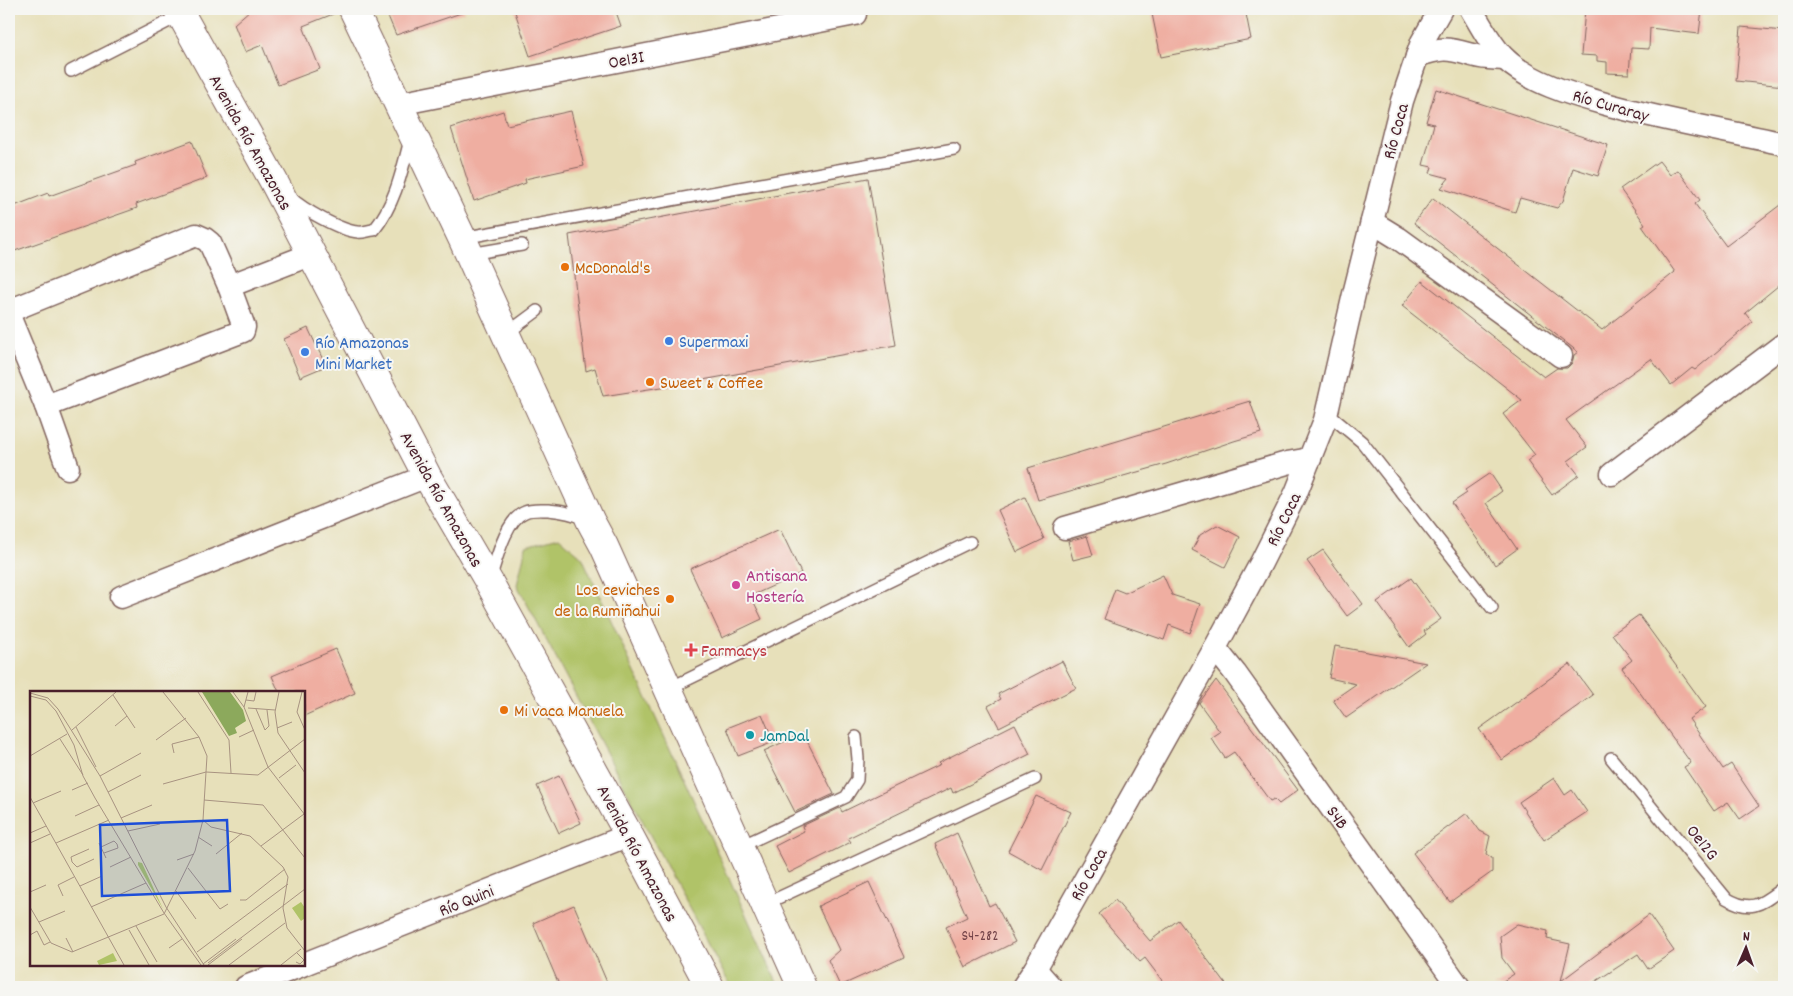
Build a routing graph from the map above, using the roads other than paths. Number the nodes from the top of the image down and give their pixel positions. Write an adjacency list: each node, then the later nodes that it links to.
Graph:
1 (353, 9): 9 (main road)
2 (1441, 9): 6 (street, Río Coca)
3 (1471, 9): 7 (street, Río Curaray)
4 (179, 12): 8 (lane); 13 (main road, Avenida Río Amazonas)
5 (854, 14): 9 (street, Oe13I)
6 (1417, 56): 7 (street); 14 (street, Río Coca)
7 (1505, 59): 11 (street, Río Curaray)
8 (71, 71)
9 (398, 104): 10 (main road)
10 (412, 134): 13 (lane); 16 (main road)
11 (1784, 144)
12 (954, 149): 16 (lane)
13 (273, 180): 17 (main road, Avenida Río Amazonas)
14 (1372, 222): 24 (street); 26 (street, Río Coca)
15 (522, 244): 16 (lane)
16 (465, 246): 22 (main road)
17 (312, 254): 18 (street); 30 (main road, Avenida Río Amazonas)
18 (230, 286): 19 (street); 25 (street)
19 (9, 311)
20 (537, 311): 22 (lane)
21 (9, 316): 25 (street)
22 (506, 334): 31 (main road)
23 (1784, 344): 29 (street)
24 (1560, 356)
25 (46, 406): 28 (street)
26 (1327, 413): 27 (street, Río Coca); 36 (lane)
27 (1310, 459): 32 (street); 37 (street, Río Coca)
28 (68, 468)
29 (1612, 474)
30 (427, 476): 34 (main road, Avenida Río Amazonas); 35 (street)
31 (590, 522): 34 (lane); 38 (main road)
32 (1065, 528)
33 (970, 542): 38 (lane)
34 (489, 582): 42 (main road, Avenida Río Amazonas)
35 (122, 597)
36 (1492, 608)
37 (1215, 648): 48 (street, Río Coca); 53 (street, S4B)
38 (668, 689): 43 (main road)
39 (856, 737): 43 (lane)
40 (1611, 758): 44 (lane, Oe12G)
41 (1035, 779): 45 (lane)
42 (629, 835): 46 (street, Río Quini); 50 (main road, Avenida Río Amazonas)
43 (739, 847): 45 (main road)
44 (1784, 887)
45 (765, 904): 51 (main road)
46 (305, 963)
47 (298, 966): 49 (street, Río Quini)
48 (1029, 978): 52 (street)
49 (246, 987)
50 (710, 987)
51 (802, 987)
52 (1051, 987)
53 (1459, 987)

